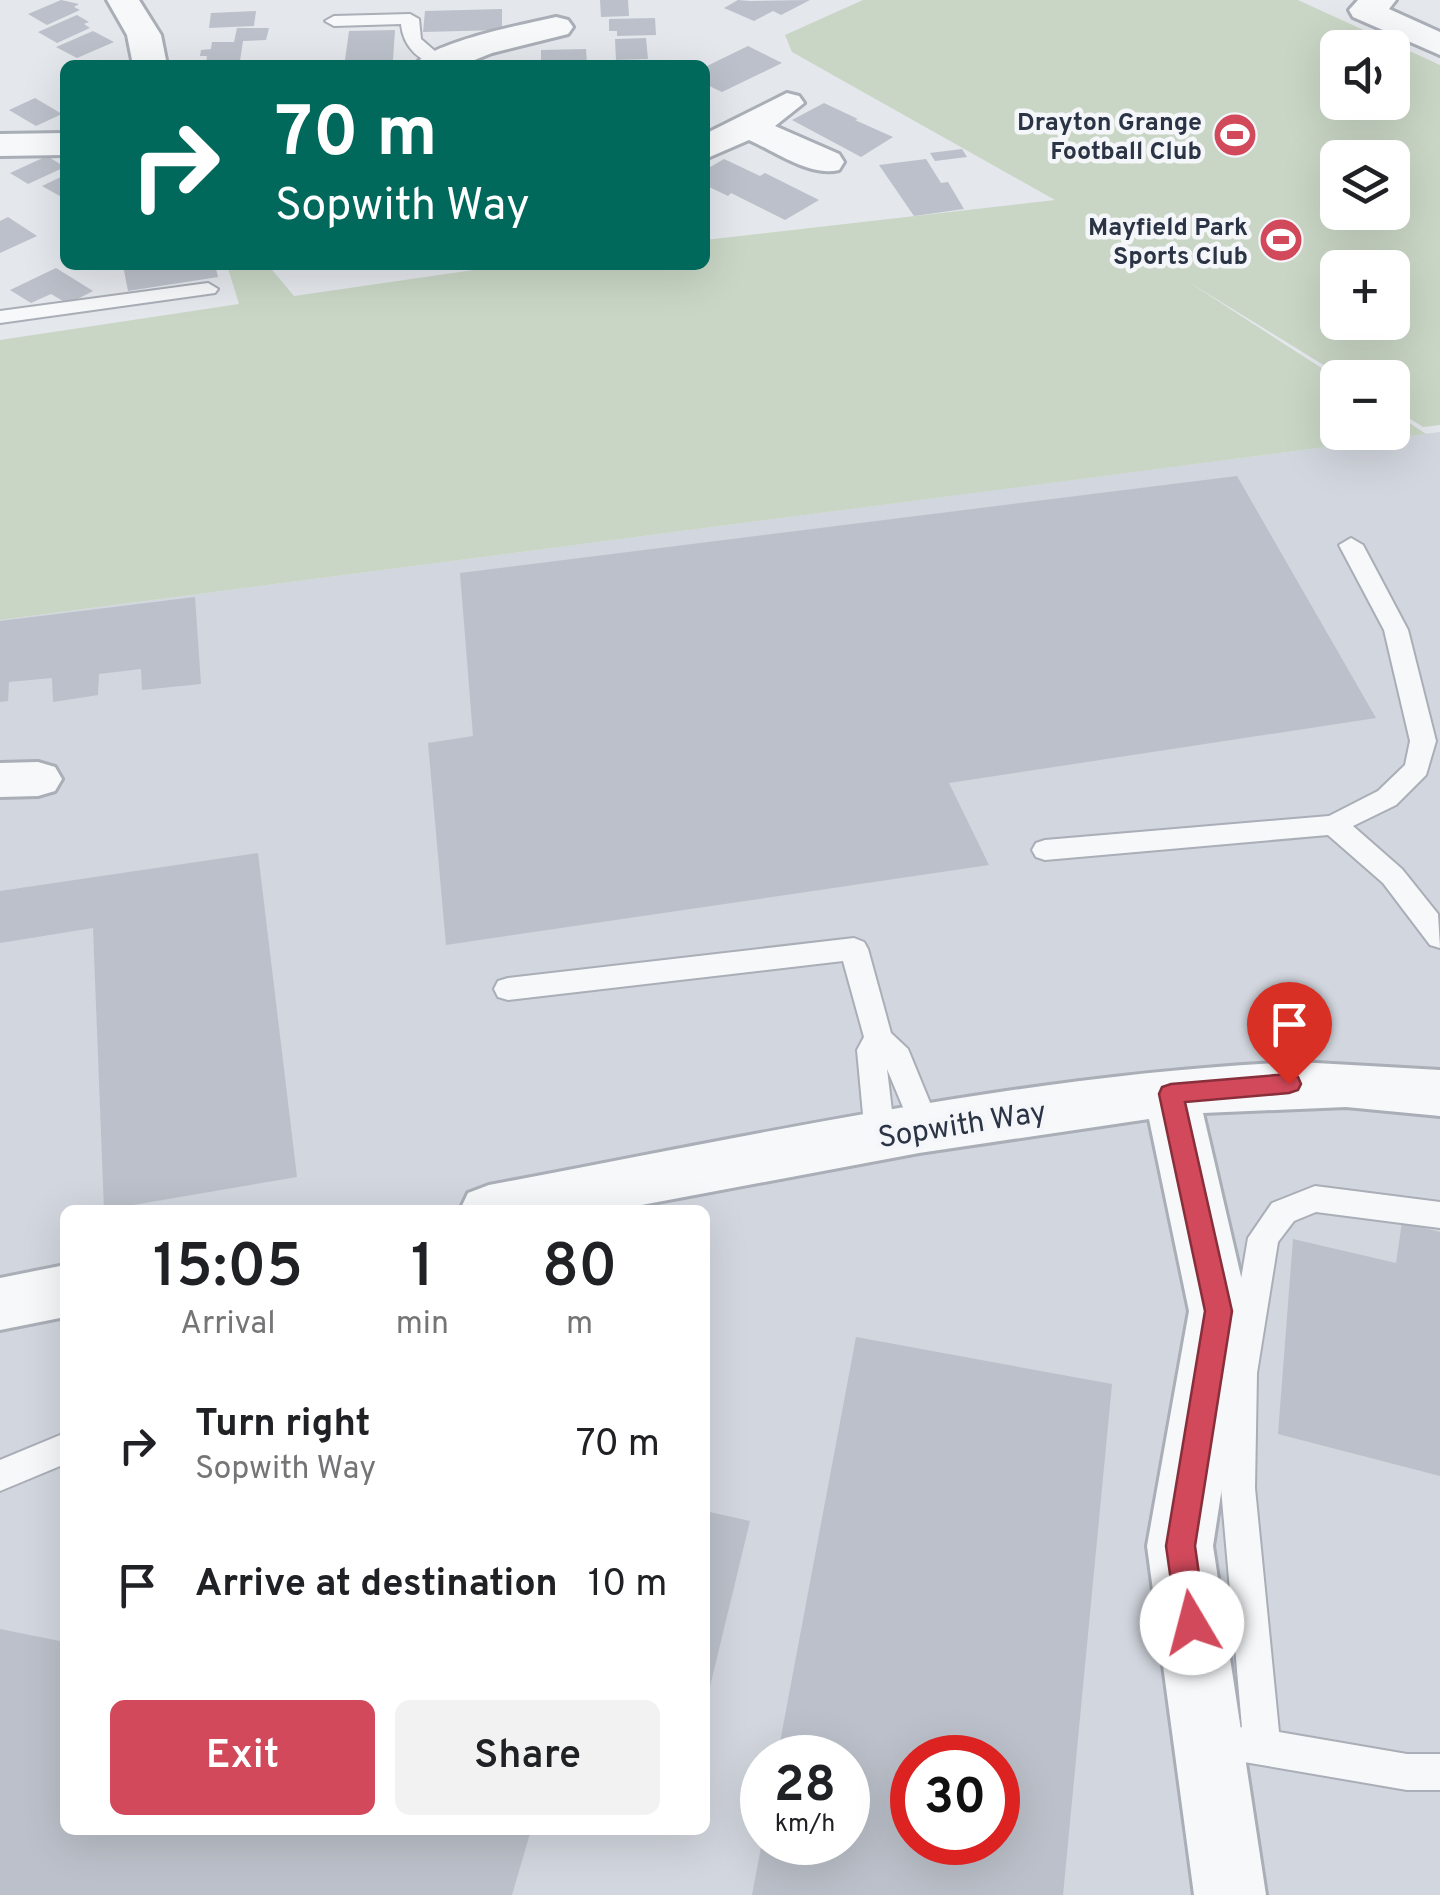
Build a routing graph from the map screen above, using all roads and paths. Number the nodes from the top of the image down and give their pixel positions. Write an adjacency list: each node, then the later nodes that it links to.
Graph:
1 (166, 0): 3 (street)
2 (1380, 0): 6 (street)
3 (126, 6): 7 (street)
4 (334, 21): 8 (lane)
5 (556, 27): 9 (street)
6 (1440, 45)
7 (149, 60)
8 (430, 60)
9 (444, 60)
10 (787, 104): 11 (street)
11 (749, 128): 14 (street); 15 (street)
12 (60, 144): 13 (street)
13 (0, 145)
14 (710, 146)
15 (826, 162)
16 (208, 289): 17 (lane)
17 (0, 317)
18 (1351, 546): 19 (lane)
19 (1333, 825): 20 (lane); 21 (lane)
20 (1045, 850)
21 (1440, 938)
22 (508, 989): 23 (lane)
23 (879, 1039): 26 (lane); 26 (lane)
24 (1440, 1093): 25 (street, Sopwith Way)
25 (1171, 1094): 26 (street, Sopwith Way); 33 (street)
26 (902, 1131): 27 (street, Sopwith Way)
27 (515, 1205)
28 (1440, 1216): 33 (lane)
29 (60, 1292): 30 (street)
30 (0, 1304)
31 (60, 1450): 32 (lane)
32 (0, 1476)
33 (1235, 1742): 34 (lane); 35 (street)
34 (1440, 1772)
35 (1230, 1895)

